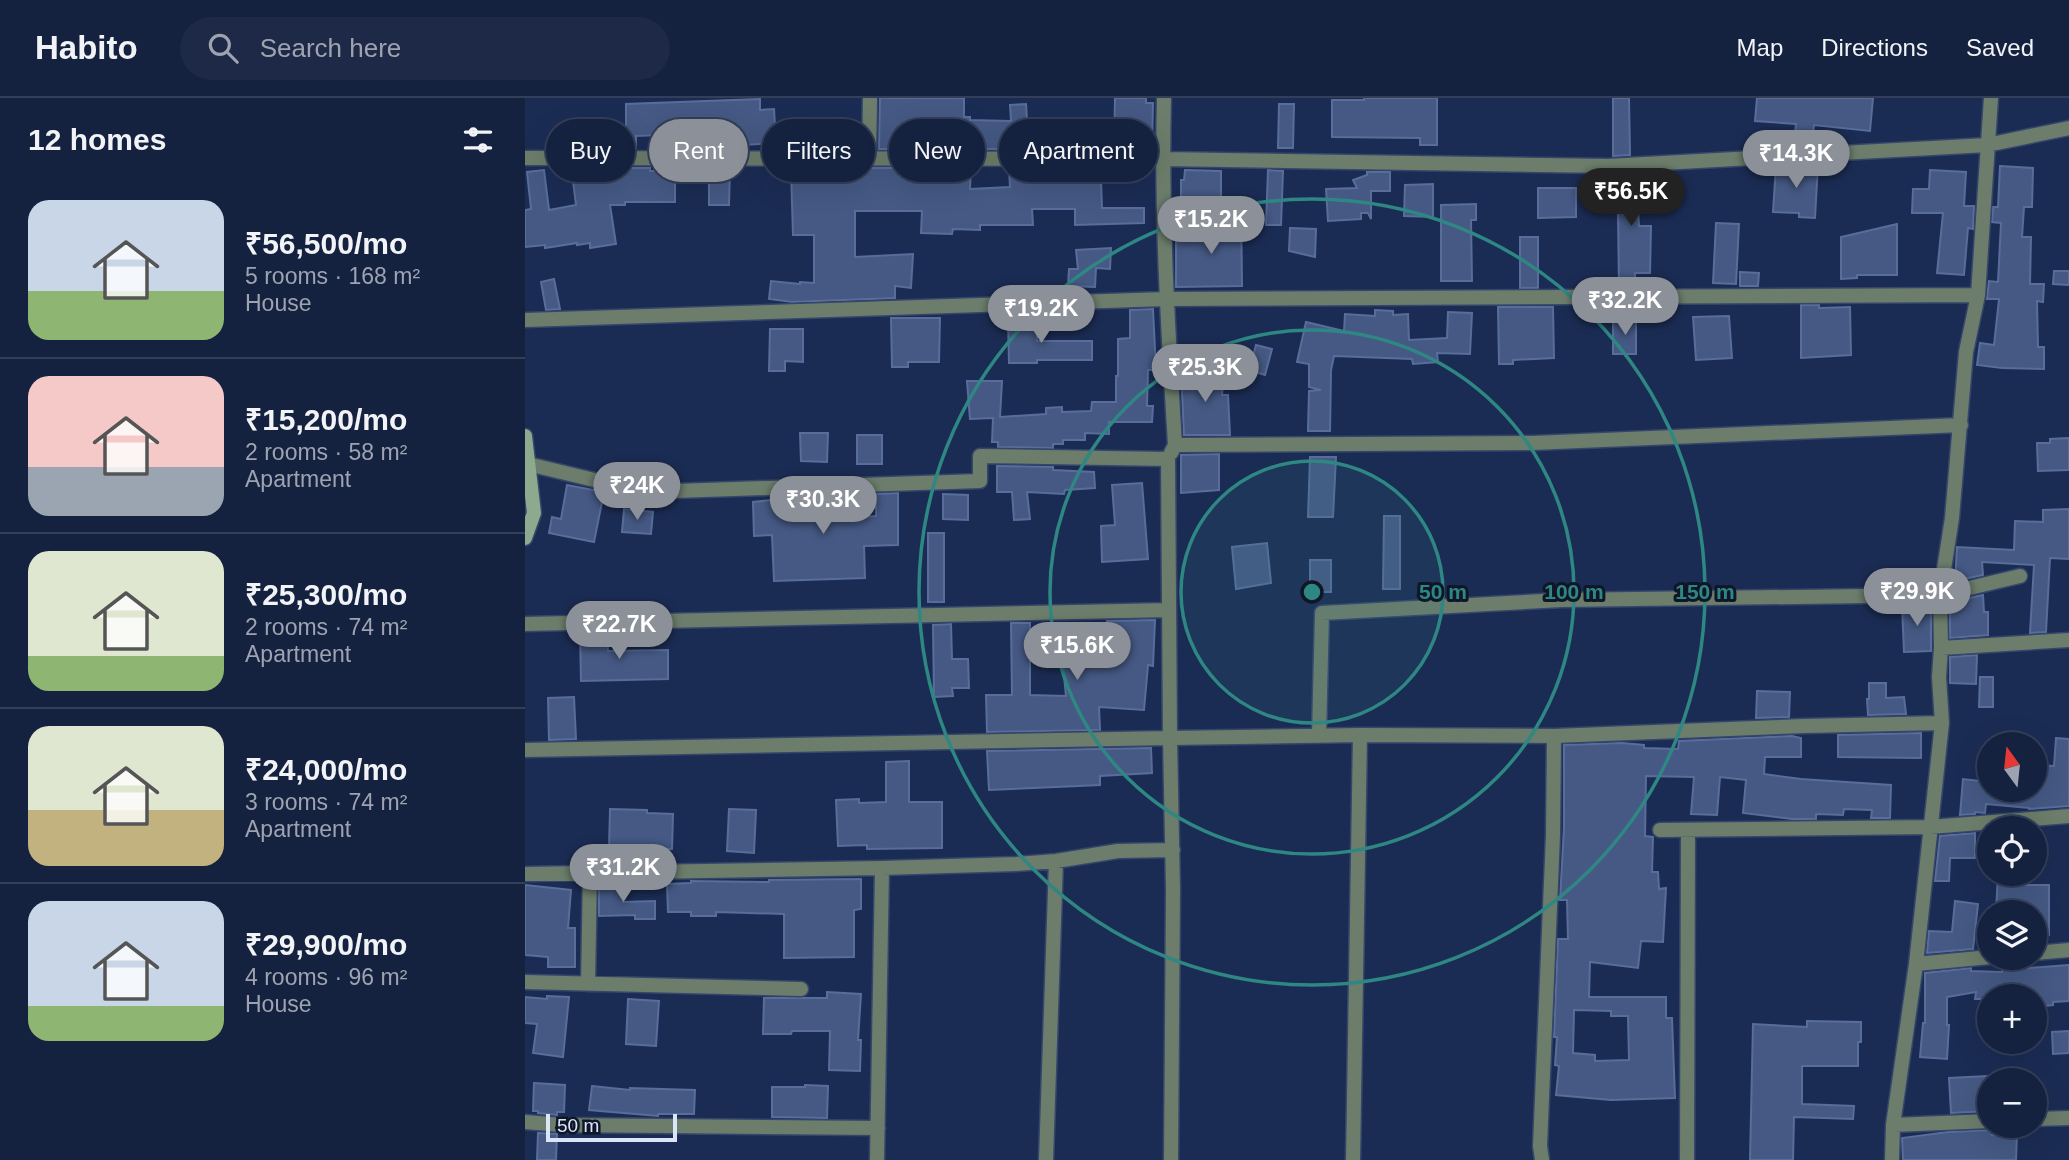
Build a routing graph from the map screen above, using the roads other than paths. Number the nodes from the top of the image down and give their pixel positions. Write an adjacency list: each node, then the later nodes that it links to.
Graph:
1 (870, 98): 4 (street)
2 (1164, 98): 10 (street)
3 (1991, 98): 6 (street)
4 (870, 119)
5 (2069, 128): 6 (street)
6 (1987, 145): 10 (street); 11 (street)
7 (525, 158): 8 (street)
8 (762, 159)
9 (875, 159): 10 (street)
10 (1162, 159): 12 (street)
11 (1978, 295): 12 (street); 14 (street)
12 (1166, 299): 13 (street); 16 (street)
13 (525, 320)
14 (1961, 425): 16 (street); 21 (street)
15 (525, 436): 18 (main road)
16 (1175, 445): 17 (street)
17 (1168, 459): 18 (street); 22 (street)
18 (528, 464): 19 (main road)
19 (525, 538)
20 (2021, 576): 21 (street)
21 (1940, 594): 25 (street); 28 (street)
22 (1169, 610): 23 (street); 30 (street)
23 (525, 624)
24 (2069, 640): 25 (street)
25 (1941, 648): 26 (street)
26 (1943, 723): 29 (street); 33 (street)
27 (1360, 735): 28 (street); 29 (street); 57 (street)
28 (1319, 736): 30 (street)
29 (1554, 736): 58 (street)
30 (1170, 738): 31 (street); 36 (street)
31 (525, 750)
32 (2069, 816): 33 (street)
33 (1930, 827): 35 (street); 44 (street)
34 (1660, 830): 35 (street)
35 (1688, 830): 59 (street)
36 (1173, 849): 37 (street); 56 (street)
37 (1056, 861): 38 (street); 55 (street)
38 (882, 868): 39 (street); 53 (street)
39 (590, 873): 40 (street); 46 (street)
40 (525, 874)
41 (2069, 950): 42 (street)
42 (2047, 952)
43 (1977, 958): 44 (street)
44 (1916, 964): 52 (street)
45 (525, 982): 46 (street)
46 (588, 984): 47 (street)
47 (801, 989)
48 (2069, 1118): 49 (street)
49 (2047, 1119)
50 (525, 1122): 53 (street)
51 (1977, 1122): 52 (street)
52 (1893, 1125): 60 (street)
53 (878, 1128): 54 (street)
54 (877, 1160)
55 (1046, 1160)
56 (1171, 1160)
57 (1353, 1160)
58 (1542, 1160)
59 (1686, 1160)
60 (1892, 1160)

